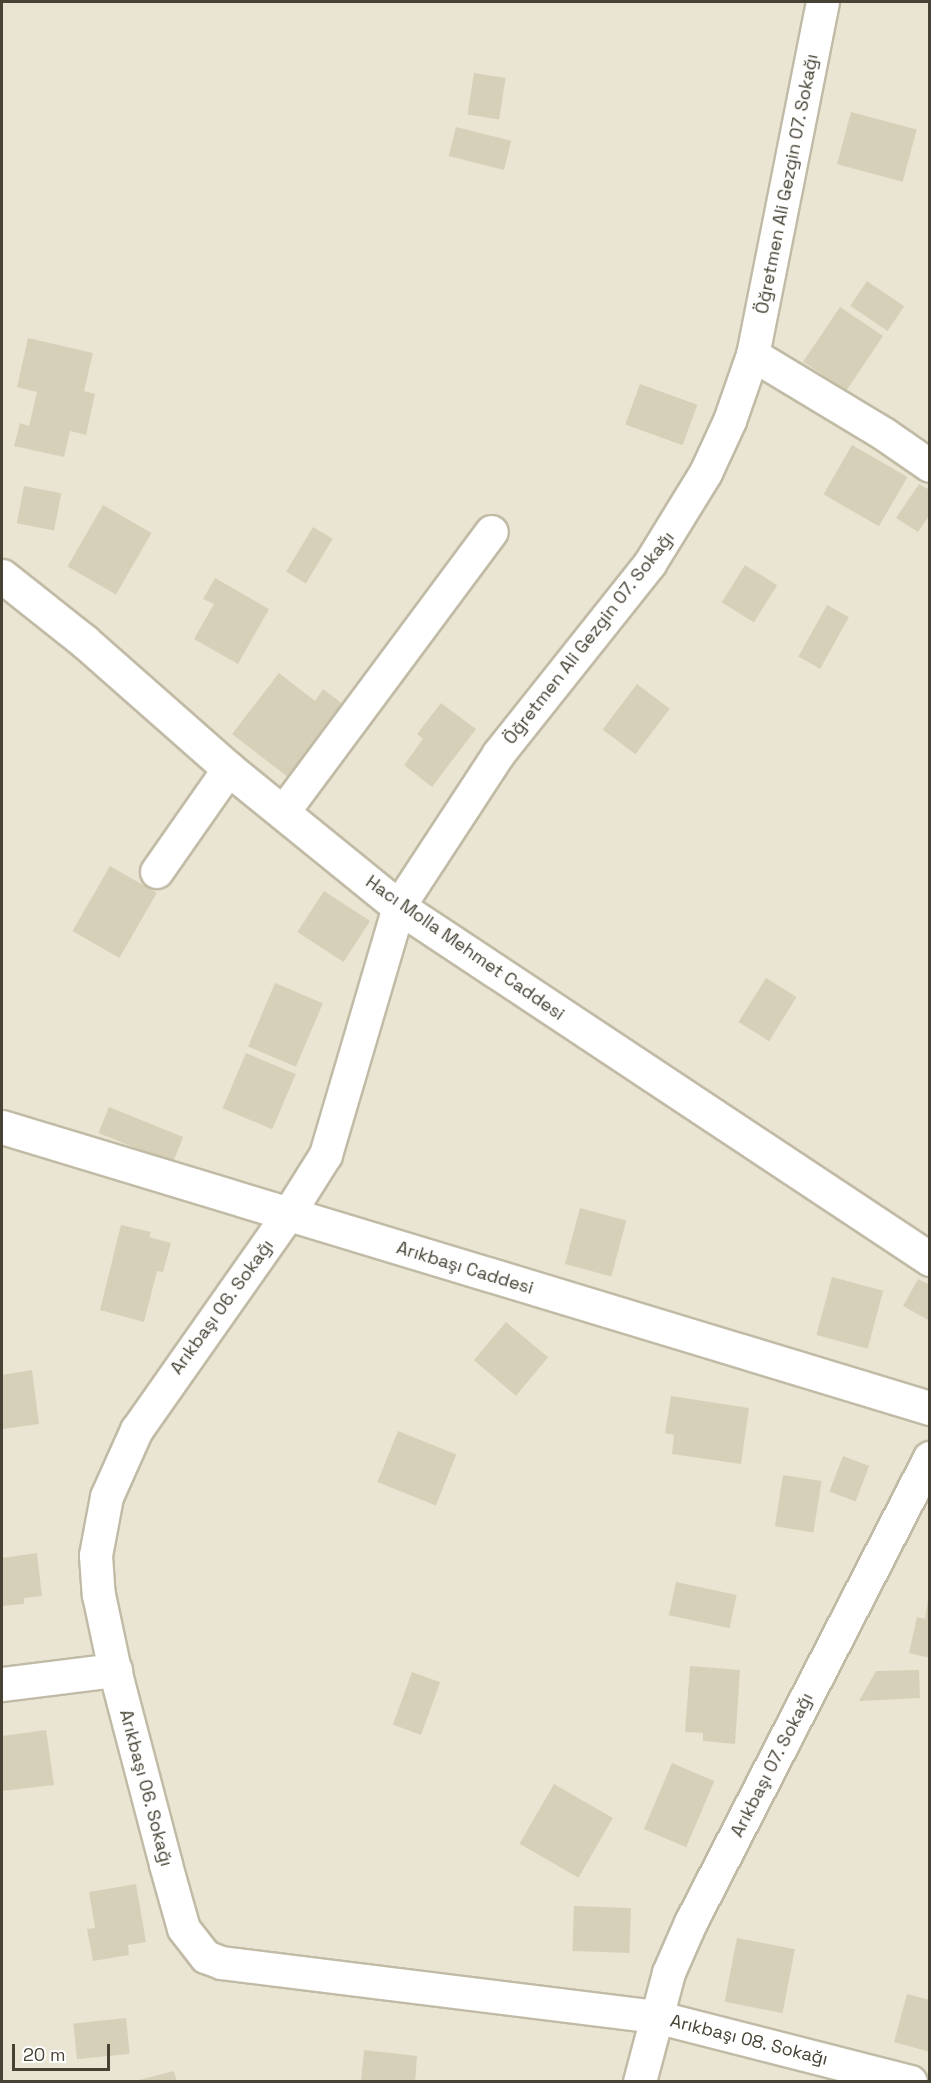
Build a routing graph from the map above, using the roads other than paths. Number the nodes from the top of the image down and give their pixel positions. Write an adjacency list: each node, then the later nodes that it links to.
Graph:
1 (823, 2): 2 (street, Öğretmen Ali Gezgin 07. Sokağı)
2 (753, 355): 3 (street); 9 (street, Öğretmen Ali Gezgin 07. Sokağı)
3 (930, 466)
4 (492, 532): 7 (street)
5 (2, 576): 6 (street, Hacı Molla Mehmet Caddesi)
6 (229, 769): 7 (street, Hacı Molla Mehmet Caddesi); 8 (street)
7 (283, 813): 9 (street, Hacı Molla Mehmet Caddesi)
8 (157, 873)
9 (399, 907): 11 (street, Öğretmen Ali Gezgin 07. Sokağı); 12 (street, Hacı Molla Mehmet Caddesi)
10 (2, 1127): 11 (street, Arıkbaşı Caddesi)
11 (289, 1215): 13 (street, Arıkbaşı Caddesi); 15 (street, Arıkbaşı 06. Sokağı)
12 (930, 1259)
13 (930, 1408)
14 (930, 1458): 17 (street, Arıkbaşı 07. Sokağı)
15 (115, 1670): 16 (street); 17 (street, Arıkbaşı 06. Sokağı)
16 (2, 1684)
17 (656, 2016): 18 (street, Arıkbaşı 07. Sokağı); 19 (street, Arıkbaşı 08. Sokağı)
18 (640, 2082)
19 (911, 2082)

